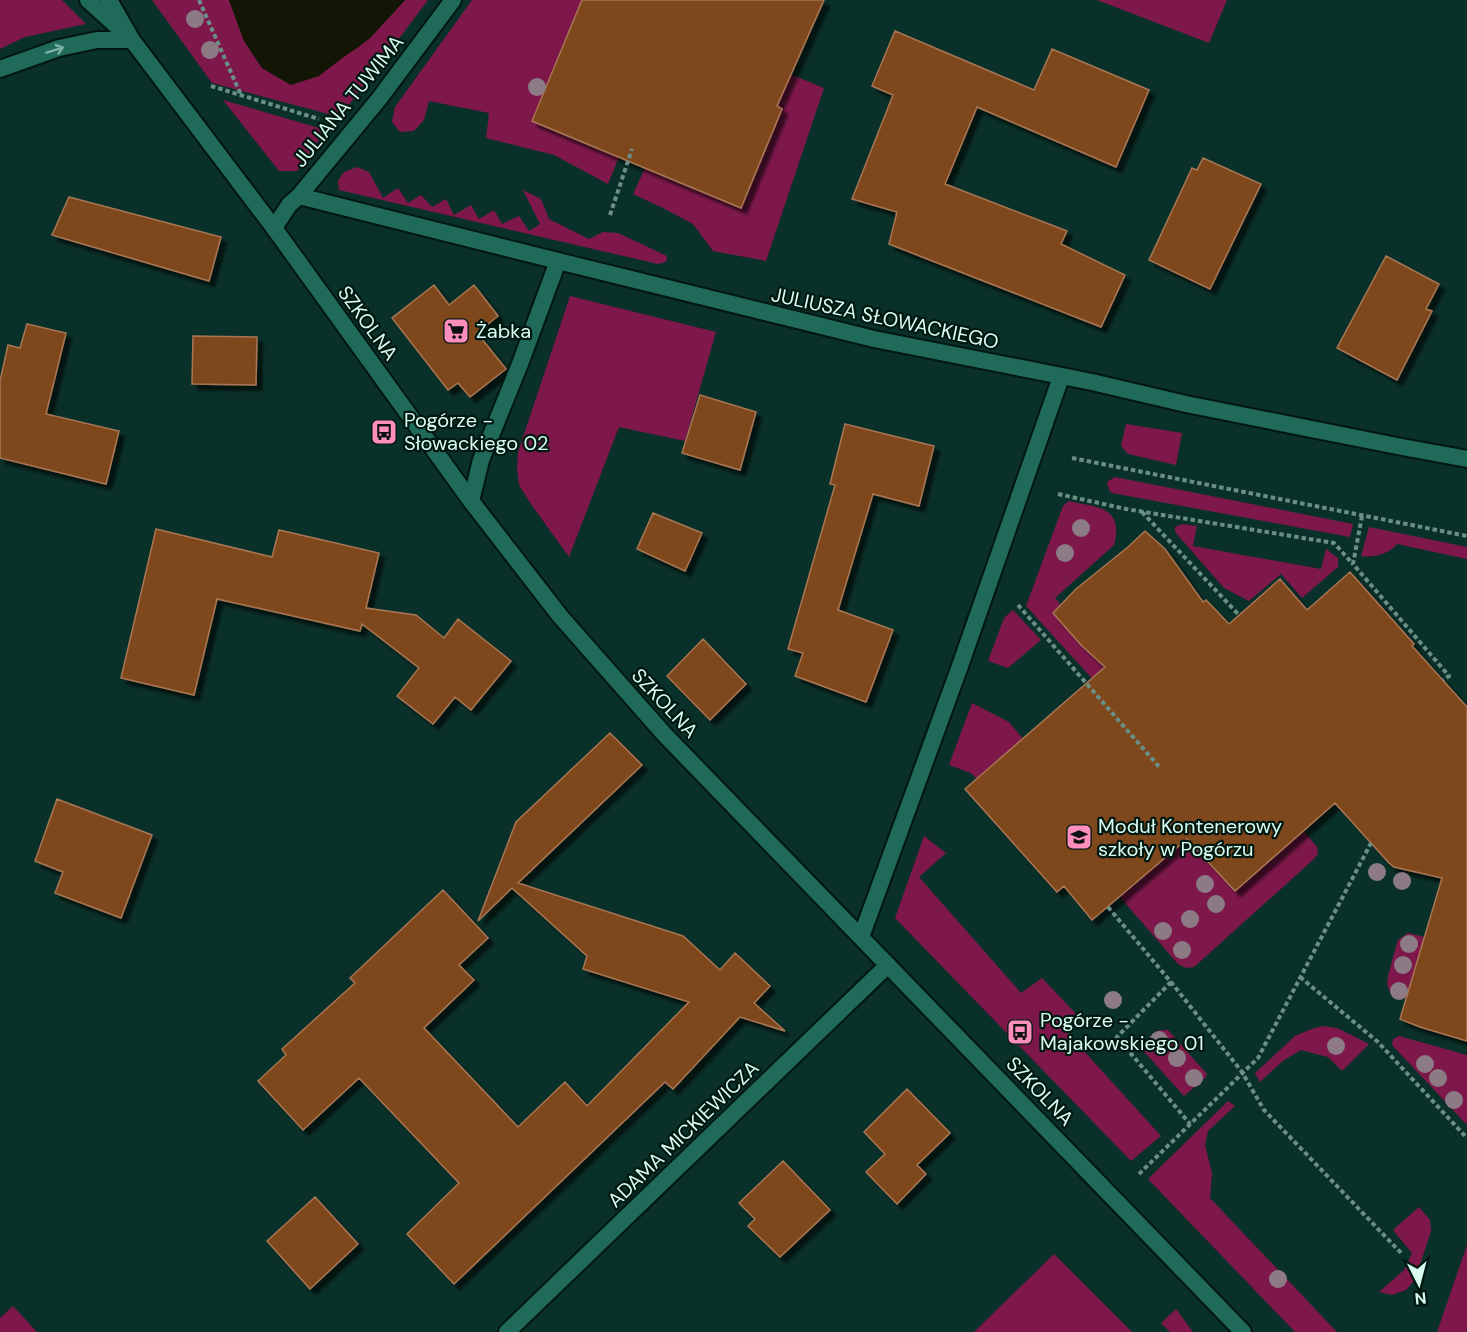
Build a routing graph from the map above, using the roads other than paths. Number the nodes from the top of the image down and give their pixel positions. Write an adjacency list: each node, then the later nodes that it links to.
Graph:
1 (88, 0): 4 (street, SZKOLNA)
2 (109, 0): 4 (street, SZKOLNA)
3 (453, 0): 6 (street, JULIANA TUWIMA)
4 (132, 40): 5 (street, one-way to 4); 7 (street, SZKOLNA)
5 (0, 69)
6 (299, 196): 7 (street, JULIANA TUWIMA); 8 (street, JULIUSZA SŁOWACKIEGO)
7 (274, 228): 11 (street, SZKOLNA)
8 (558, 261): 9 (street, JULIUSZA SŁOWACKIEGO); 11 (street)
9 (1060, 376): 10 (street, JULIUSZA SŁOWACKIEGO); 12 (street)
10 (1467, 459)
11 (471, 501): 12 (street, SZKOLNA)
12 (861, 937): 13 (street, SZKOLNA)
13 (888, 965): 14 (street, ADAMA MICKIEWICZA); 15 (street, SZKOLNA)
14 (507, 1332)
15 (1243, 1332)

